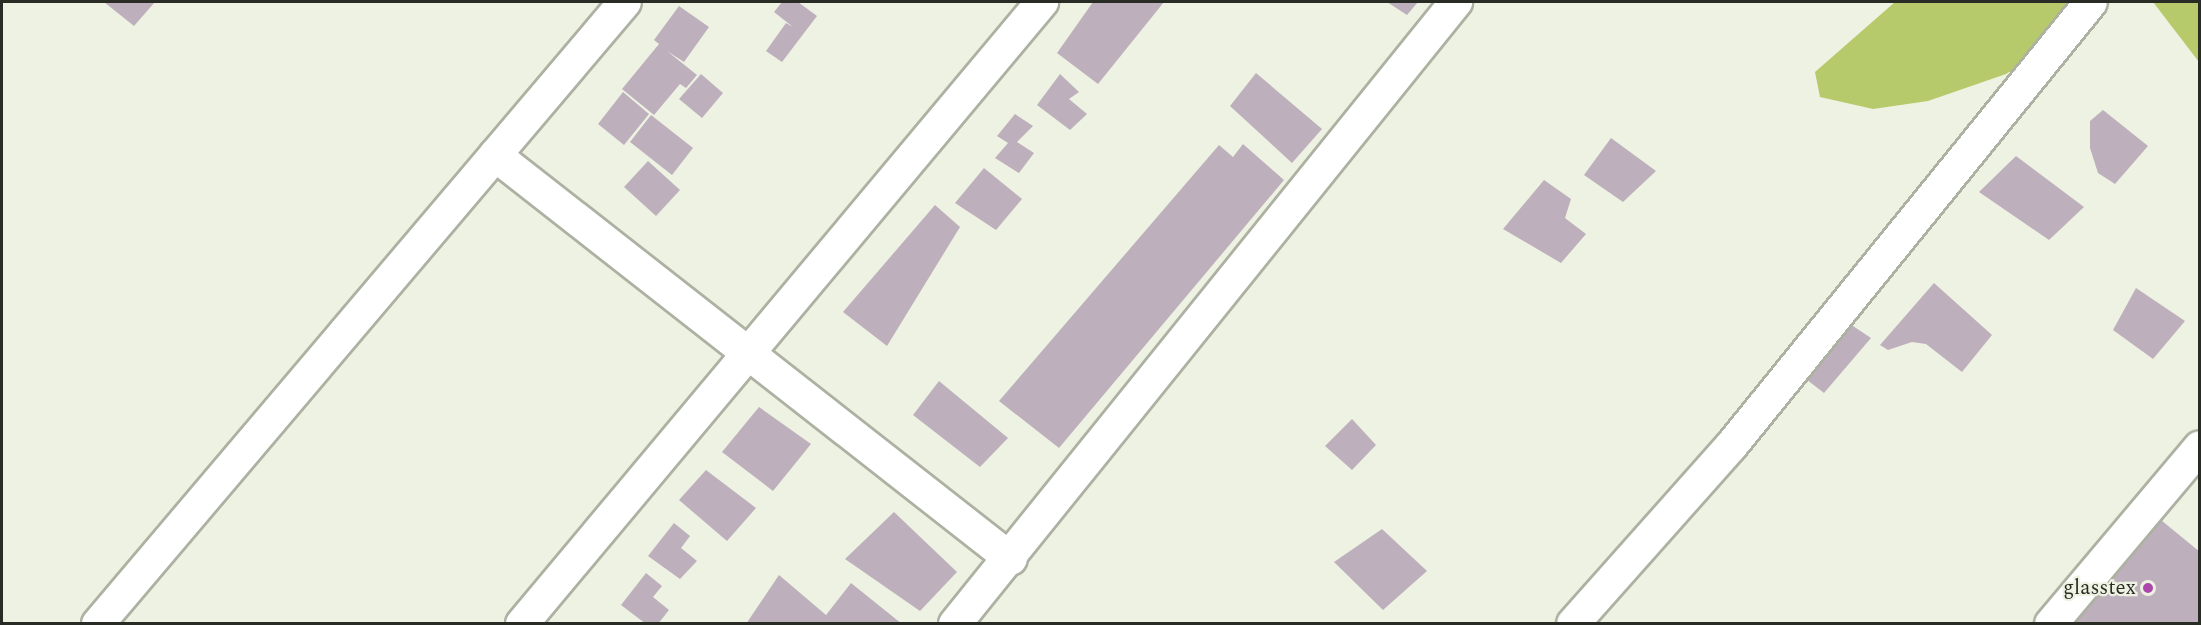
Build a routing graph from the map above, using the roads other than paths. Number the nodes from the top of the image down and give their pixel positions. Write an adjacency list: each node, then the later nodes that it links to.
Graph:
1 (625, 2): 5 (street)
2 (1042, 2): 6 (street)
3 (1456, 2): 8 (street)
4 (2091, 2): 12 (street)
5 (495, 155): 6 (street); 9 (street)
6 (750, 354): 8 (street); 10 (street)
7 (2199, 447): 13 (street)
8 (1011, 559): 11 (street)
9 (98, 624)
10 (522, 624)
11 (954, 624)
12 (1574, 624)
13 (2051, 624)

